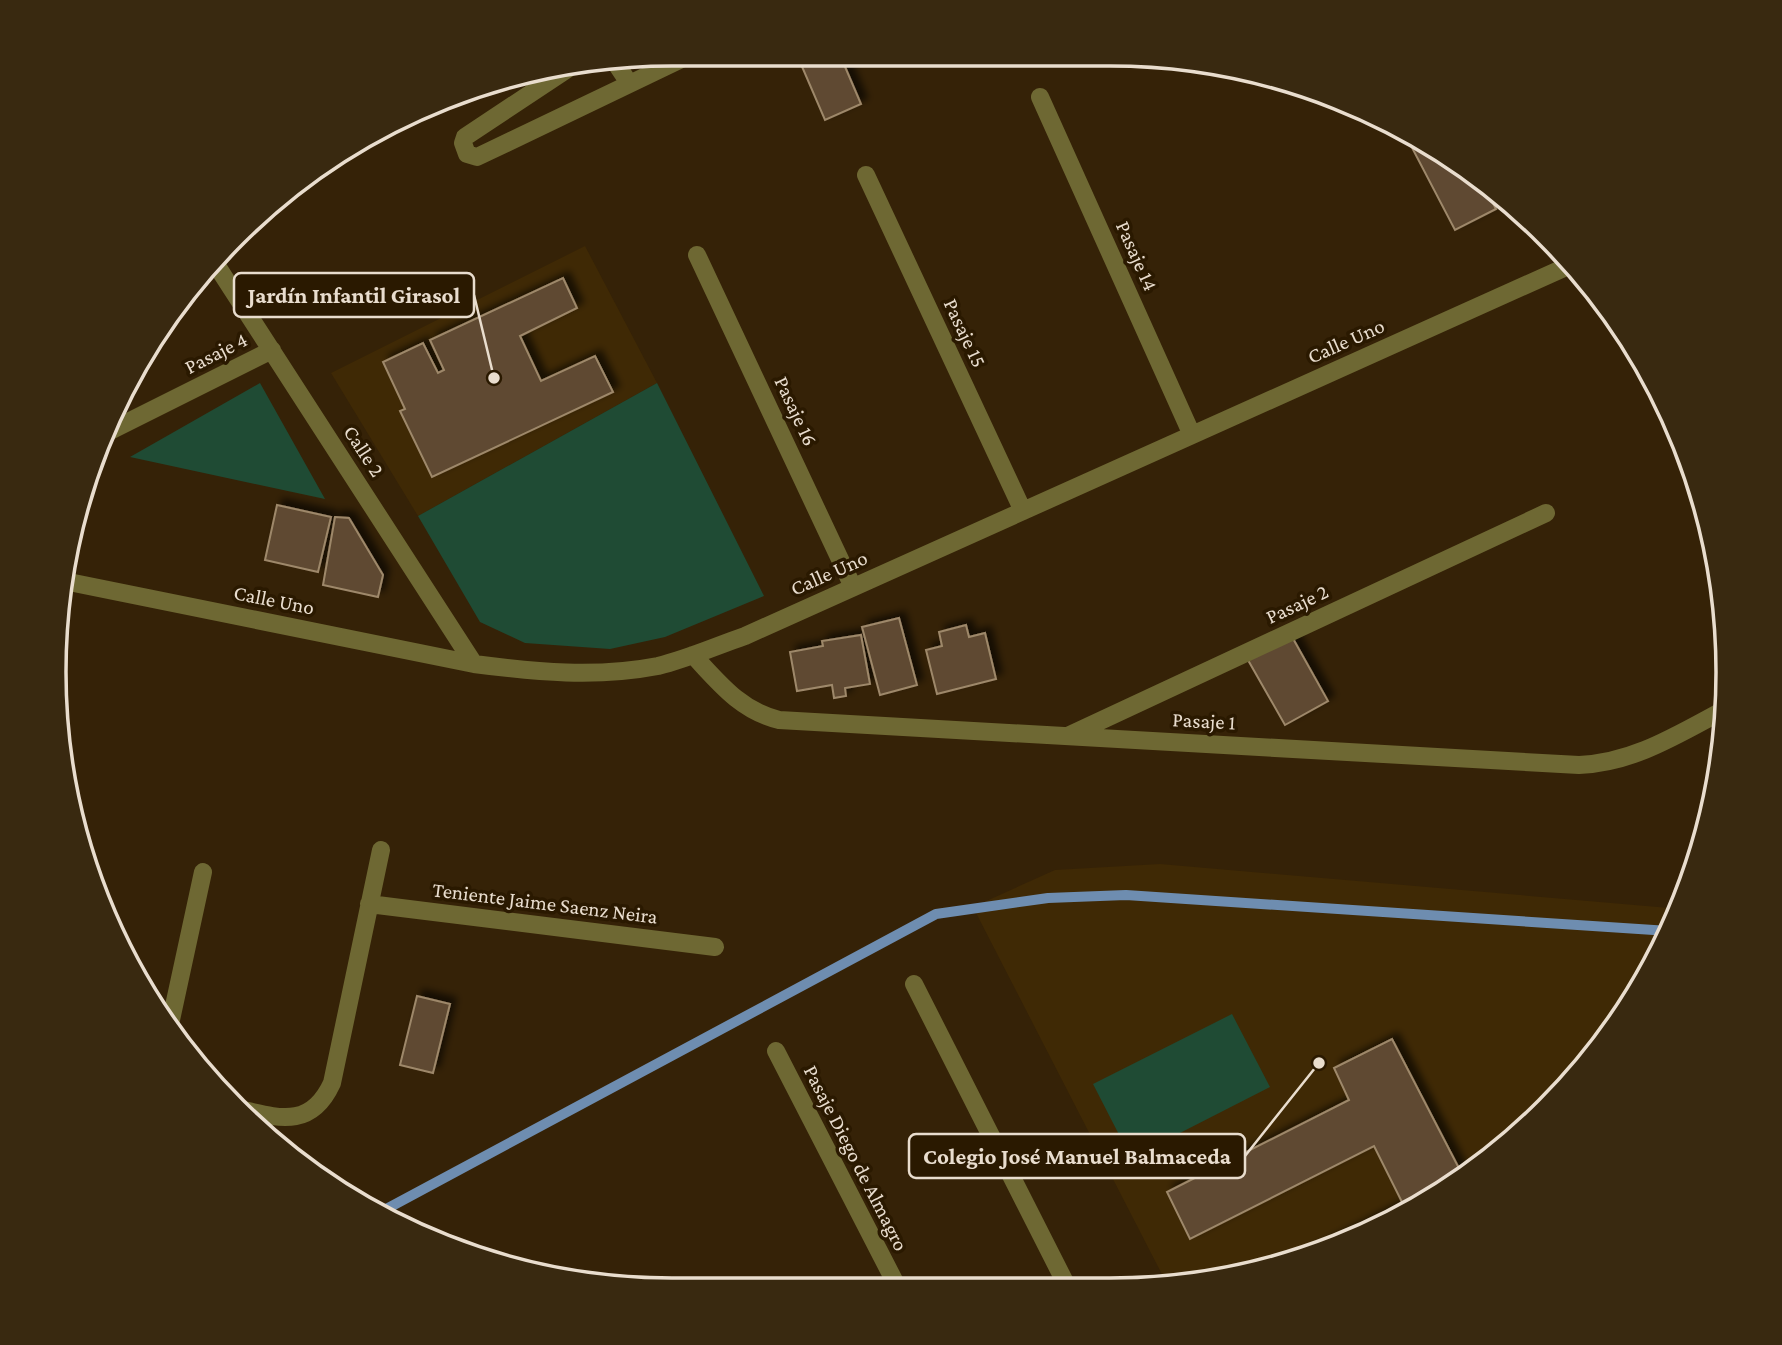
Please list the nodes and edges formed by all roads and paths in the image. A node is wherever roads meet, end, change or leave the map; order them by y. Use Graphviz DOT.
graph roads {
  1 [pos="665,66"];
  2 [pos="620,69"];
  3 [pos="554,78"];
  4 [pos="629,83"];
  5 [pos="1040,97"];
  6 [pos="866,175"];
  7 [pos="697,254"];
  8 [pos="1561,269"];
  9 [pos="220,270"];
  10 [pos="272,350"];
  11 [pos="119,426"];
  12 [pos="1192,435"];
  13 [pos="1023,511"];
  14 [pos="1546,513"];
  15 [pos="74,583"];
  16 [pos="853,587"];
  17 [pos="693,655"];
  18 [pos="474,664"];
  19 [pos="1714,715"];
  20 [pos="1068,736"];
  21 [pos="381,850"];
  22 [pos="203,872"];
  23 [pos="369,904"];
  24 [pos="715,947"];
  25 [pos="914,984"];
  26 [pos="172,1014"];
  27 [pos="775,1051"];
  28 [pos="257,1113"];
  29 [pos="893,1278"];
  30 [pos="1063,1278"];
  1 -- 4 [label="street"];
  2 -- 4 [label="street"];
  3 -- 4 [label="street"];
  5 -- 12 [label="street, Pasaje 14"];
  6 -- 13 [label="street, Pasaje 15"];
  7 -- 16 [label="street, Pasaje 16"];
  8 -- 12 [label="street, Calle Uno"];
  9 -- 10 [label="street, Calle 2"];
  10 -- 11 [label="street, Pasaje 4"];
  10 -- 18 [label="street, Calle 2"];
  12 -- 13 [label="street, Calle Uno"];
  13 -- 16 [label="street, Calle Uno"];
  14 -- 20 [label="street, Pasaje 2"];
  15 -- 18 [label="street, Calle Uno"];
  16 -- 17 [label="street, Calle Uno"];
  17 -- 18 [label="street, Calle Uno"];
  17 -- 20 [label="street, Pasaje 1"];
  19 -- 20 [label="street, Pasaje 1"];
  21 -- 23 [label="street"];
  22 -- 26 [label="street"];
  23 -- 24 [label="street, Teniente Jaime Saenz Neira"];
  23 -- 28 [label="street"];
  25 -- 30 [label="street"];
  27 -- 29 [label="street, Pasaje Diego de Almagro"];
}
